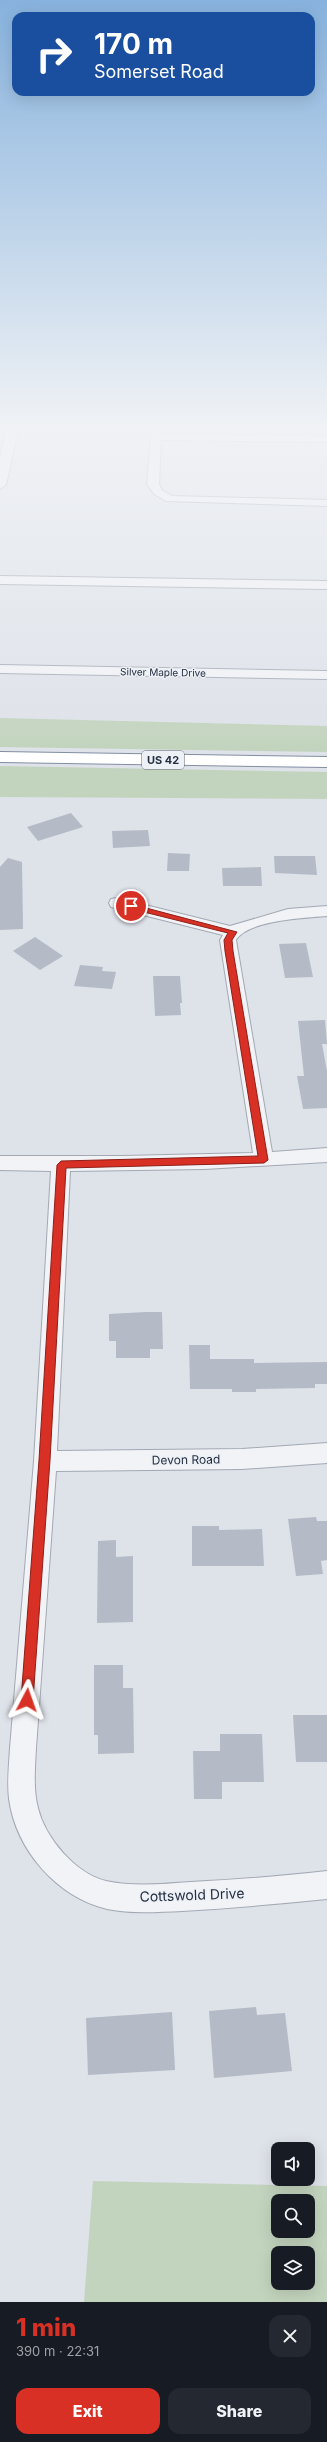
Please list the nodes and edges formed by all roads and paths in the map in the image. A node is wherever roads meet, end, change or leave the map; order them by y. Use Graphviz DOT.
graph roads {
  1 [pos="0,580"];
  2 [pos="327,585"];
  3 [pos="0,669"];
  4 [pos="327,675"];
  5 [pos="0,757"];
  6 [pos="327,762"];
  7 [pos="116,903"];
  8 [pos="327,911"];
  9 [pos="233,932"];
  10 [pos="327,1155"];
  11 [pos="264,1160"];
  12 [pos="0,1164"];
  13 [pos="61,1165"];
  14 [pos="327,1453"];
  15 [pos="45,1460"];
  16 [pos="327,1885"];
  1 -- 2 [label="street"];
  3 -- 4 [label="street, Silver Maple Drive"];
  5 -- 6 [label="highway, US 42"];
  7 -- 9 [label="street"];
  8 -- 9 [label="street"];
  9 -- 11 [label="street"];
  10 -- 11 [label="street"];
  11 -- 13 [label="street"];
  12 -- 13 [label="street"];
  13 -- 15 [label="street, Cottswold Drive"];
  14 -- 15 [label="street, Devon Road"];
  15 -- 16 [label="street, Cottswold Drive"];
}
